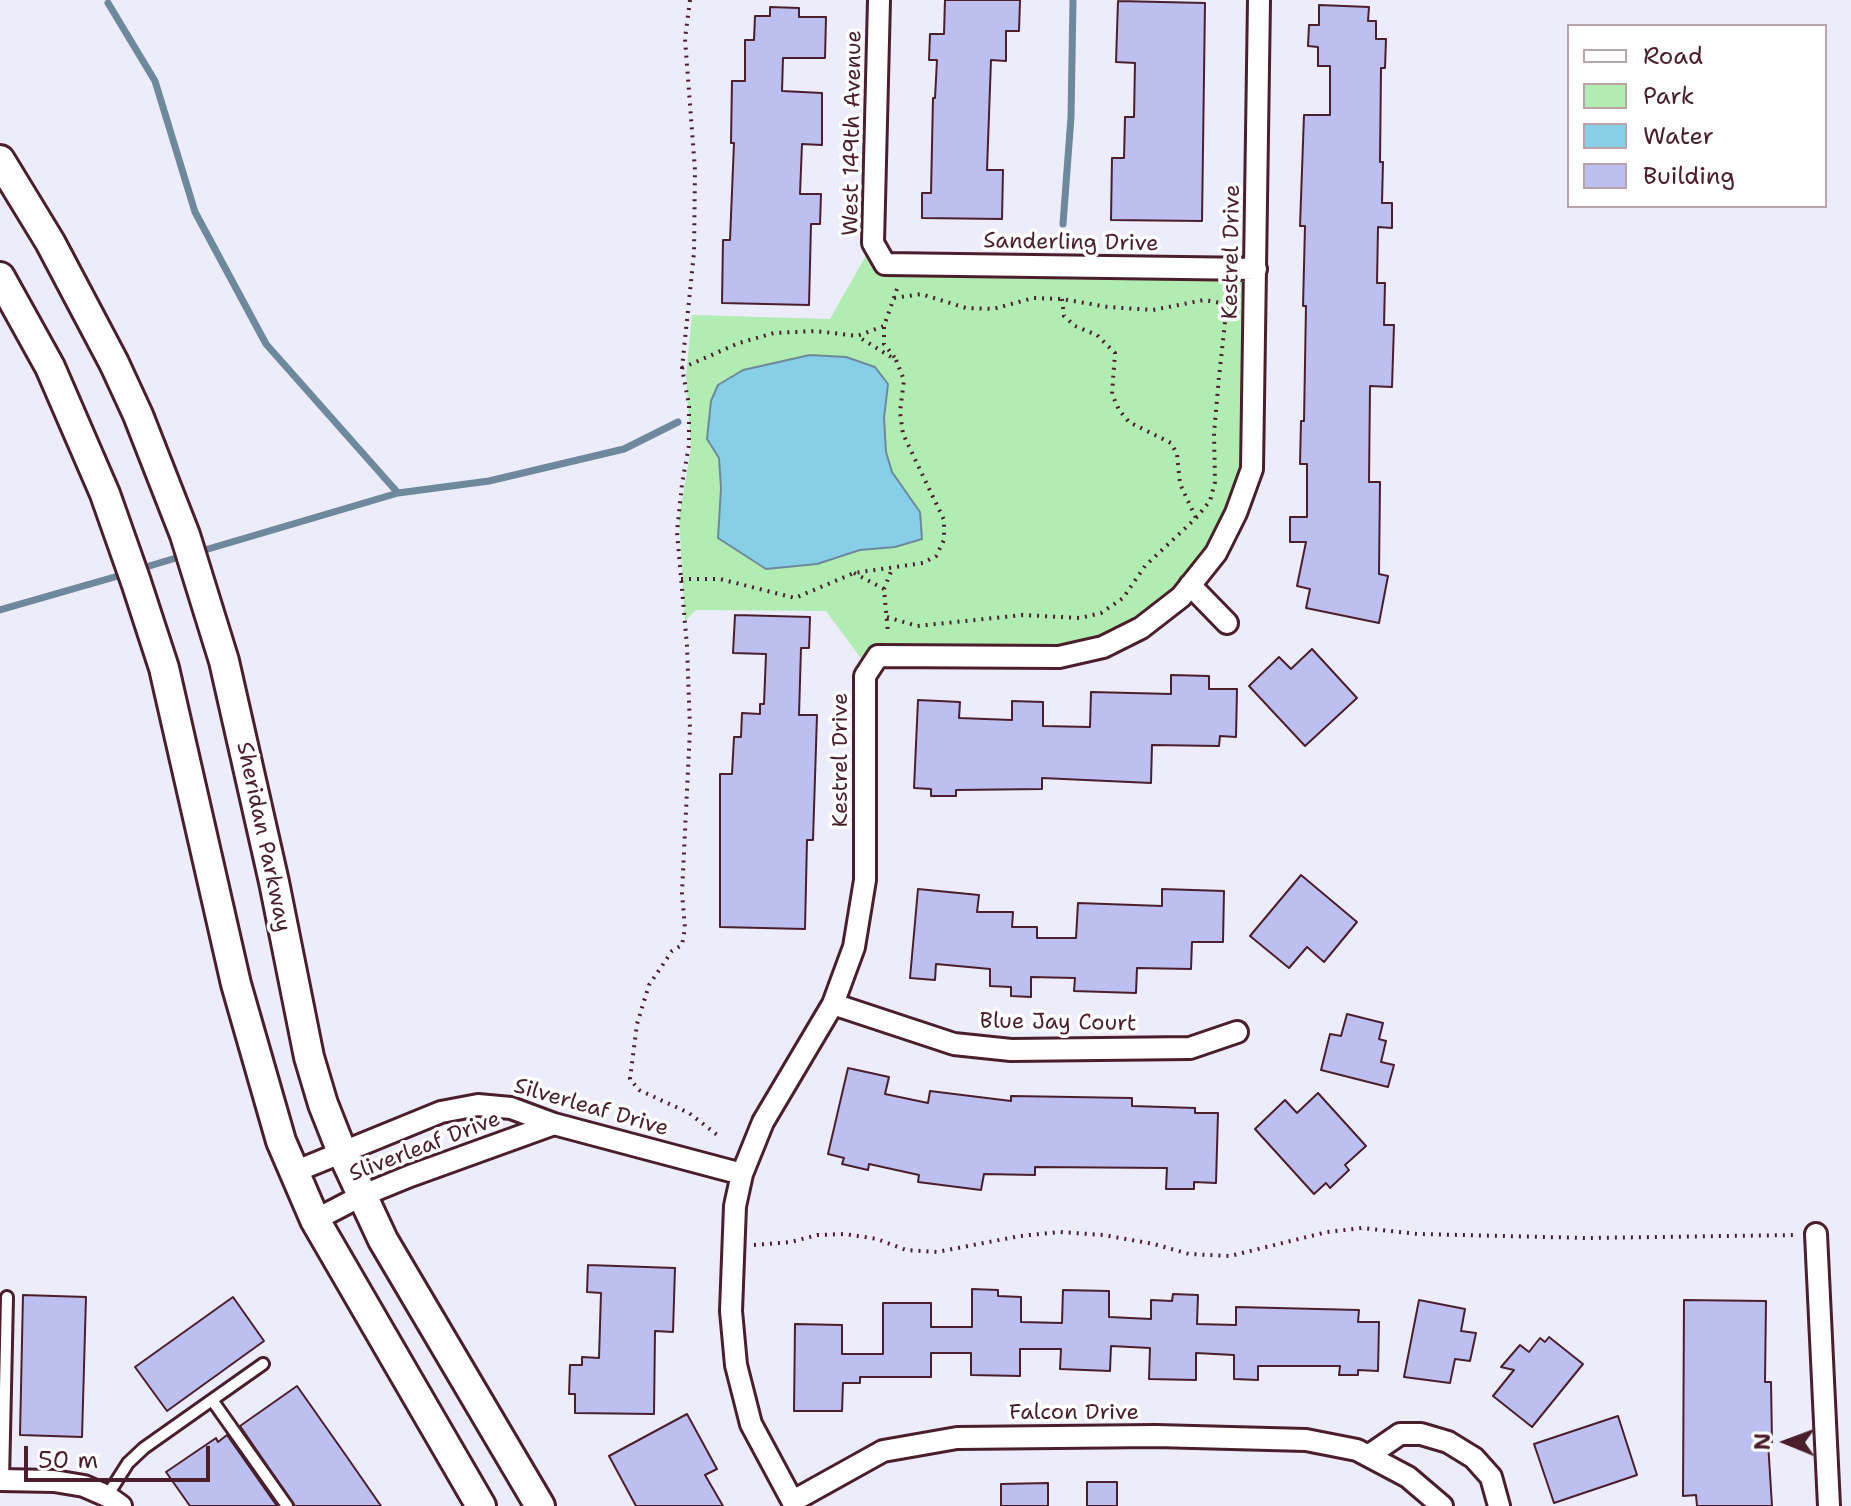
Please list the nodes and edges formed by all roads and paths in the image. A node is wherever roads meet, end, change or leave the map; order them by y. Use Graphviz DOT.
graph roads {
  1 [pos="690,0"];
  2 [pos="879,0"];
  3 [pos="1259,0"];
  4 [pos="0,160"];
  5 [pos="895,264"];
  6 [pos="1256,269"];
  7 [pos="0,277"];
  8 [pos="894,298"];
  9 [pos="1062,299"];
  10 [pos="1227,304"];
  11 [pos="884,326"];
  12 [pos="857,336"];
  13 [pos="896,360"];
  14 [pos="682,368"];
  15 [pos="1196,518"];
  16 [pos="893,568"];
  17 [pos="854,573"];
  18 [pos="681,579"];
  19 [pos="1190,585"];
  20 [pos="884,589"];
  21 [pos="887,617"];
  22 [pos="1227,623"];
  23 [pos="890,656"];
  24 [pos="833,1004"];
  25 [pos="1237,1032"];
  26 [pos="554,1124"];
  27 [pos="720,1137"];
  28 [pos="342,1152"];
  29 [pos="294,1172"];
  30 [pos="742,1174"];
  31 [pos="361,1196"];
  32 [pos="315,1220"];
  33 [pos="1816,1234"];
  34 [pos="748,1245"];
  35 [pos="7,1297"];
  36 [pos="263,1364"];
  37 [pos="212,1400"];
  38 [pos="1368,1456"];
  39 [pos="2,1480"];
  40 [pos="114,1501"];
  41 [pos="794,1503"];
  42 [pos="287,1506"];
  43 [pos="481,1506"];
  44 [pos="540,1506"];
  45 [pos="1442,1506"];
  46 [pos="1499,1506"];
  47 [pos="1829,1506"];
  1 -- 14 [label="path"];
  2 -- 5 [label="street, West 149th Avenue"];
  3 -- 6 [label="street, Kestrel Drive"];
  4 -- 28 [label="main road, Sheridan Parkway"];
  5 -- 6 [label="street, Sanderling Drive"];
  5 -- 8 [label="path"];
  6 -- 10 [label="path"];
  6 -- 19 [label="street, Kestrel Drive"];
  7 -- 29 [label="main road"];
  8 -- 9 [label="path"];
  8 -- 11 [label="path"];
  9 -- 10 [label="path"];
  9 -- 15 [label="path"];
  10 -- 15 [label="path"];
  11 -- 12 [label="path"];
  11 -- 13 [label="path"];
  12 -- 13 [label="path"];
  12 -- 14 [label="path"];
  13 -- 16 [label="path"];
  14 -- 18 [label="path"];
  15 -- 21 [label="path"];
  16 -- 17 [label="path"];
  16 -- 20 [label="path"];
  17 -- 18 [label="path"];
  17 -- 20 [label="path"];
  18 -- 27 [label="path"];
  19 -- 22 [label="street"];
  19 -- 23 [label="street, Kestrel Drive"];
  20 -- 21 [label="path"];
  21 -- 23 [label="path"];
  23 -- 24 [label="street, Kestrel Drive"];
  24 -- 25 [label="street, Blue Jay Court"];
  24 -- 30 [label="street, Kestrel Drive"];
  26 -- 28 [label="street, Silverleaf Drive"];
  26 -- 30 [label="street, Silverleaf Drive"];
  26 -- 31 [label="street, Sliverleaf Drive"];
  28 -- 29 [label="street, Silverleaf Drive"];
  28 -- 31 [label="main road, Sheridan Parkway"];
  29 -- 32 [label="main road"];
  30 -- 41 [label="street, Kestrel Drive"];
  31 -- 32 [label="street, Sliverleaf Drive"];
  31 -- 44 [label="main road, Sheridan Parkway"];
  32 -- 43 [label="main road"];
  33 -- 34 [label="path"];
  33 -- 47 [label="street"];
  35 -- 39 [label="lane"];
  36 -- 37 [label="lane"];
  37 -- 40 [label="lane"];
  37 -- 42 [label="lane"];
  38 -- 41 [label="street, Falcon Drive"];
  38 -- 45 [label="street, Falcon Drive"];
  38 -- 46 [label="street"];
  39 -- 40 [label="street"];
}
